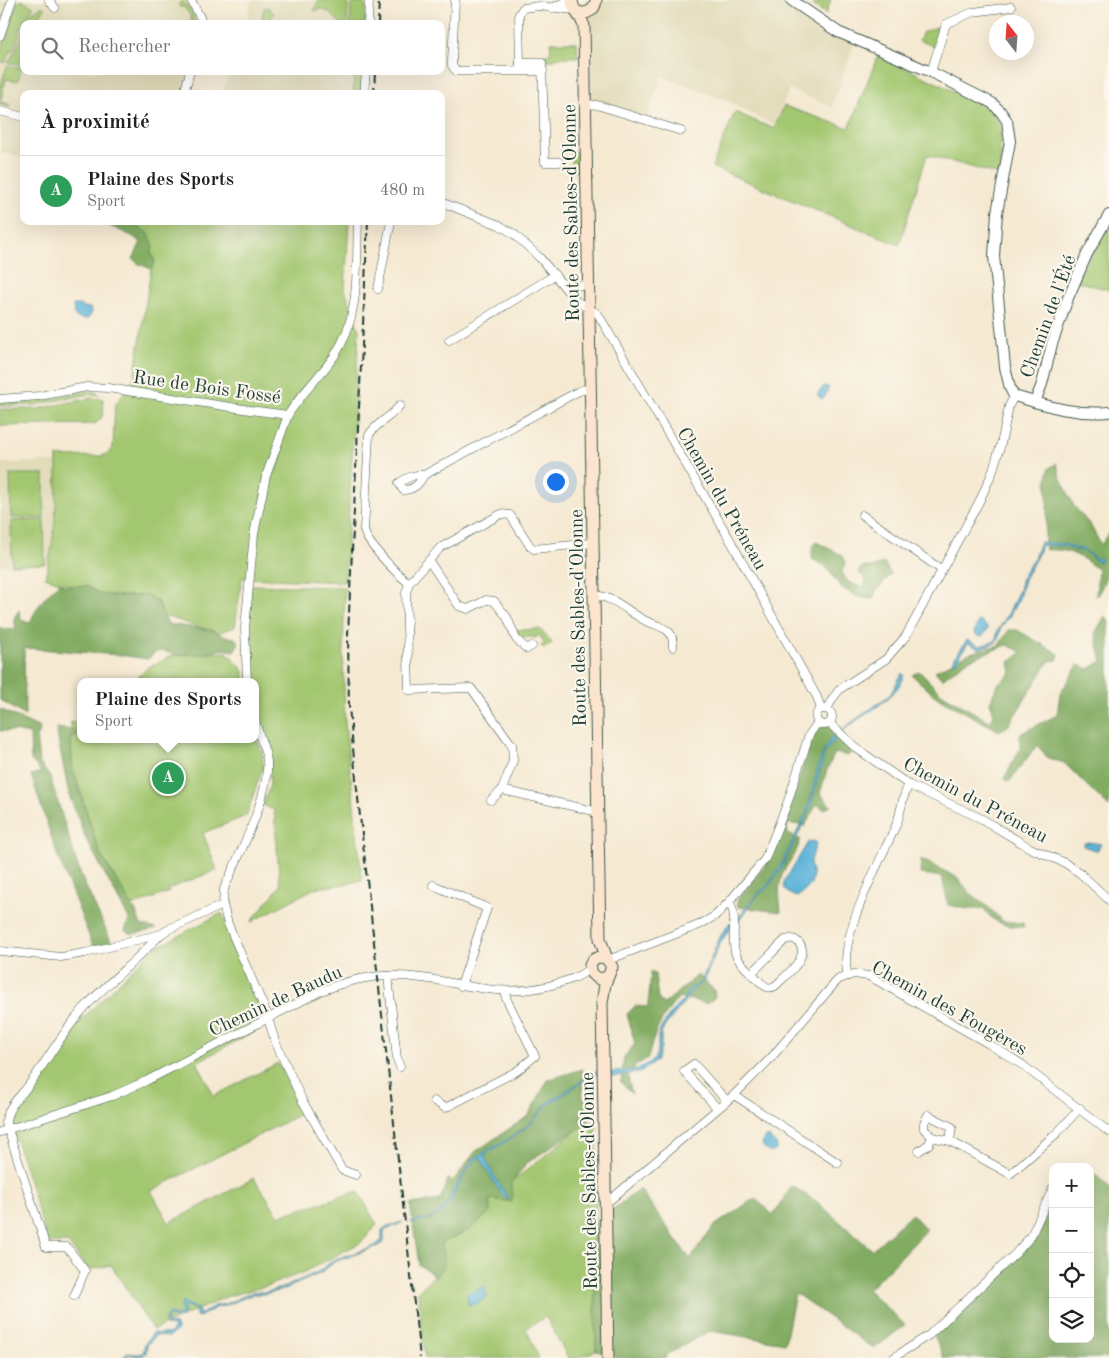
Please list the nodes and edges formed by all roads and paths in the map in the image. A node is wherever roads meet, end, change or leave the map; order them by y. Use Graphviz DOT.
graph roads {
  1 [pos="14,0"];
  2 [pos="49,0"];
  3 [pos="191,0"];
  4 [pos="369,0"];
  5 [pos="455,0"];
  6 [pos="792,0"];
  7 [pos="594,5"];
  8 [pos="573,6"];
  9 [pos="1010,7"];
  10 [pos="55,8"];
  11 [pos="552,8"];
  12 [pos="201,20"];
  13 [pos="368,20"];
  14 [pos="584,26"];
  15 [pos="0,36"];
  16 [pos="520,67"];
  17 [pos="931,72"];
  18 [pos="189,75"];
  19 [pos="366,75"];
  20 [pos="185,90"];
  21 [pos="364,90"];
  22 [pos="586,104"];
  23 [pos="0,111"];
  24 [pos="20,116"];
  25 [pos="681,131"];
  26 [pos="559,162"];
  27 [pos="445,204"];
  28 [pos="1109,215"];
  29 [pos="358,225"];
  30 [pos="391,225"];
  31 [pos="555,275"];
  32 [pos="562,284"];
  33 [pos="588,285"];
  34 [pos="378,289"];
  35 [pos="589,308"];
  36 [pos="449,340"];
  37 [pos="591,388"];
  38 [pos="1014,396"];
  39 [pos="0,399"];
  40 [pos="1035,402"];
  41 [pos="400,405"];
  42 [pos="1109,412"];
  43 [pos="288,415"];
  44 [pos="424,475"];
  45 [pos="862,515"];
  46 [pos="594,543"];
  47 [pos="429,561"];
  48 [pos="942,570"];
  49 [pos="409,583"];
  50 [pos="594,595"];
  51 [pos="532,646"];
  52 [pos="673,648"];
  53 [pos="247,678"];
  54 [pos="824,709"];
  55 [pos="818,722"];
  56 [pos="829,723"];
  57 [pos="259,733"];
  58 [pos="909,785"];
  59 [pos="502,790"];
  60 [pos="491,800"];
  61 [pos="598,812"];
  62 [pos="433,885"];
  63 [pos="1109,900"];
  64 [pos="729,902"];
  65 [pos="223,906"];
  66 [pos="162,934"];
  67 [pos="0,951"];
  68 [pos="601,968"];
  69 [pos="752,973"];
  70 [pos="388,976"];
  71 [pos="848,976"];
  72 [pos="461,986"];
  73 [pos="506,991"];
  74 [pos="268,1018"];
  75 [pos="400,1067"];
  76 [pos="734,1095"];
  77 [pos="726,1100"];
  78 [pos="434,1101"];
  79 [pos="717,1108"];
  80 [pos="1080,1108"];
  81 [pos="8,1129"];
  82 [pos="0,1132"];
  83 [pos="1109,1132"];
  84 [pos="932,1137"];
  85 [pos="950,1141"];
  86 [pos="919,1151"];
  87 [pos="838,1164"];
  88 [pos="356,1175"];
  89 [pos="1049,1197"];
  90 [pos="606,1201"];
  91 [pos="74,1296"];
  92 [pos="608,1358"];
  93 [pos="893,1358"];
  1 -- 15 [label="street"];
  2 -- 10 [label="street"];
  3 -- 12 [label="street"];
  4 -- 13 [label="street"];
  5 -- 16 [label="street"];
  6 -- 17 [label="street"];
  7 -- 8 [label="main road"];
  7 -- 14 [label="main road, Route des Sables-d'Olonne"];
  8 -- 11 [label="street"];
  8 -- 11 [label="street"];
  8 -- 14 [label="main road, Route des Sables-d'Olonne"];
  9 -- 17 [label="street"];
  11 -- 16 [label="street"];
  14 -- 22 [label="main road, Route des Sables-d'Olonne"];
  16 -- 26 [label="street"];
  17 -- 38 [label="street"];
  18 -- 20 [label="street"];
  19 -- 21 [label="street"];
  22 -- 25 [label="street"];
  22 -- 33 [label="main road, Route des Sables-d'Olonne"];
  23 -- 24 [label="street"];
  27 -- 31 [label="street, Chemin du Préneau"];
  28 -- 40 [label="street, Chemin de l'Été"];
  29 -- 43 [label="street, Rue de Bois Fossé"];
  30 -- 34 [label="street"];
  31 -- 32 [label="street, Chemin du Préneau"];
  31 -- 36 [label="street"];
  32 -- 33 [label="street"];
  32 -- 35 [label="street, Chemin du Préneau"];
  33 -- 35 [label="main road, Route des Sables-d'Olonne"];
  35 -- 37 [label="main road, Route des Sables-d'Olonne"];
  35 -- 54 [label="street, Chemin du Préneau"];
  37 -- 44 [label="street"];
  37 -- 46 [label="main road, Route des Sables-d'Olonne"];
  38 -- 40 [label="street"];
  38 -- 48 [label="street"];
  39 -- 43 [label="street, Rue de Bois Fossé"];
  40 -- 42 [label="street"];
  41 -- 49 [label="street"];
  43 -- 53 [label="street"];
  45 -- 48 [label="street"];
  46 -- 47 [label="street"];
  46 -- 50 [label="main road, Route des Sables-d'Olonne"];
  47 -- 49 [label="street"];
  47 -- 51 [label="street"];
  48 -- 54 [label="street"];
  49 -- 59 [label="street"];
  50 -- 52 [label="street"];
  50 -- 61 [label="main road, Route des Sables-d'Olonne"];
  54 -- 55 [label="street"];
  54 -- 56 [label="street"];
  55 -- 56 [label="street"];
  55 -- 64 [label="street"];
  56 -- 58 [label="street, Chemin du Préneau"];
  57 -- 65 [label="street"];
  58 -- 63 [label="street, Chemin du Préneau"];
  58 -- 71 [label="street"];
  59 -- 60 [label="street"];
  59 -- 61 [label="street"];
  61 -- 68 [label="main road, Route des Sables-d'Olonne"];
  62 -- 72 [label="street"];
  64 -- 68 [label="street, Chemin de Baudu"];
  64 -- 69 [label="street"];
  65 -- 66 [label="street"];
  65 -- 74 [label="street"];
  66 -- 67 [label="street"];
  66 -- 81 [label="street"];
  68 -- 73 [label="street, Chemin de Baudu"];
  68 -- 90 [label="main road, Route des Sables-d'Olonne"];
  69 -- 69 [label="street"];
  70 -- 72 [label="street, Chemin de Baudu"];
  70 -- 74 [label="street, Chemin de Baudu"];
  70 -- 75 [label="street"];
  71 -- 76 [label="street, Chemin des Fougères"];
  71 -- 80 [label="street, Chemin des Fougères"];
  72 -- 73 [label="street, Chemin de Baudu"];
  73 -- 78 [label="street"];
  74 -- 81 [label="street, Chemin de Baudu"];
  74 -- 88 [label="street"];
  76 -- 77 [label="street, Chemin des Fougères"];
  76 -- 87 [label="street"];
  77 -- 79 [label="street, Chemin des Fougères"];
  77 -- 79 [label="street"];
  79 -- 90 [label="street, Chemin des Fougères"];
  80 -- 83 [label="street, Chemin des Fougères"];
  80 -- 85 [label="street"];
  81 -- 82 [label="street, Chemin de Baudu"];
  81 -- 91 [label="street"];
  84 -- 85 [label="street"];
  84 -- 85 [label="street"];
  84 -- 86 [label="street"];
  89 -- 93 [label="street"];
  90 -- 92 [label="main road, Route des Sables-d'Olonne"];
}
